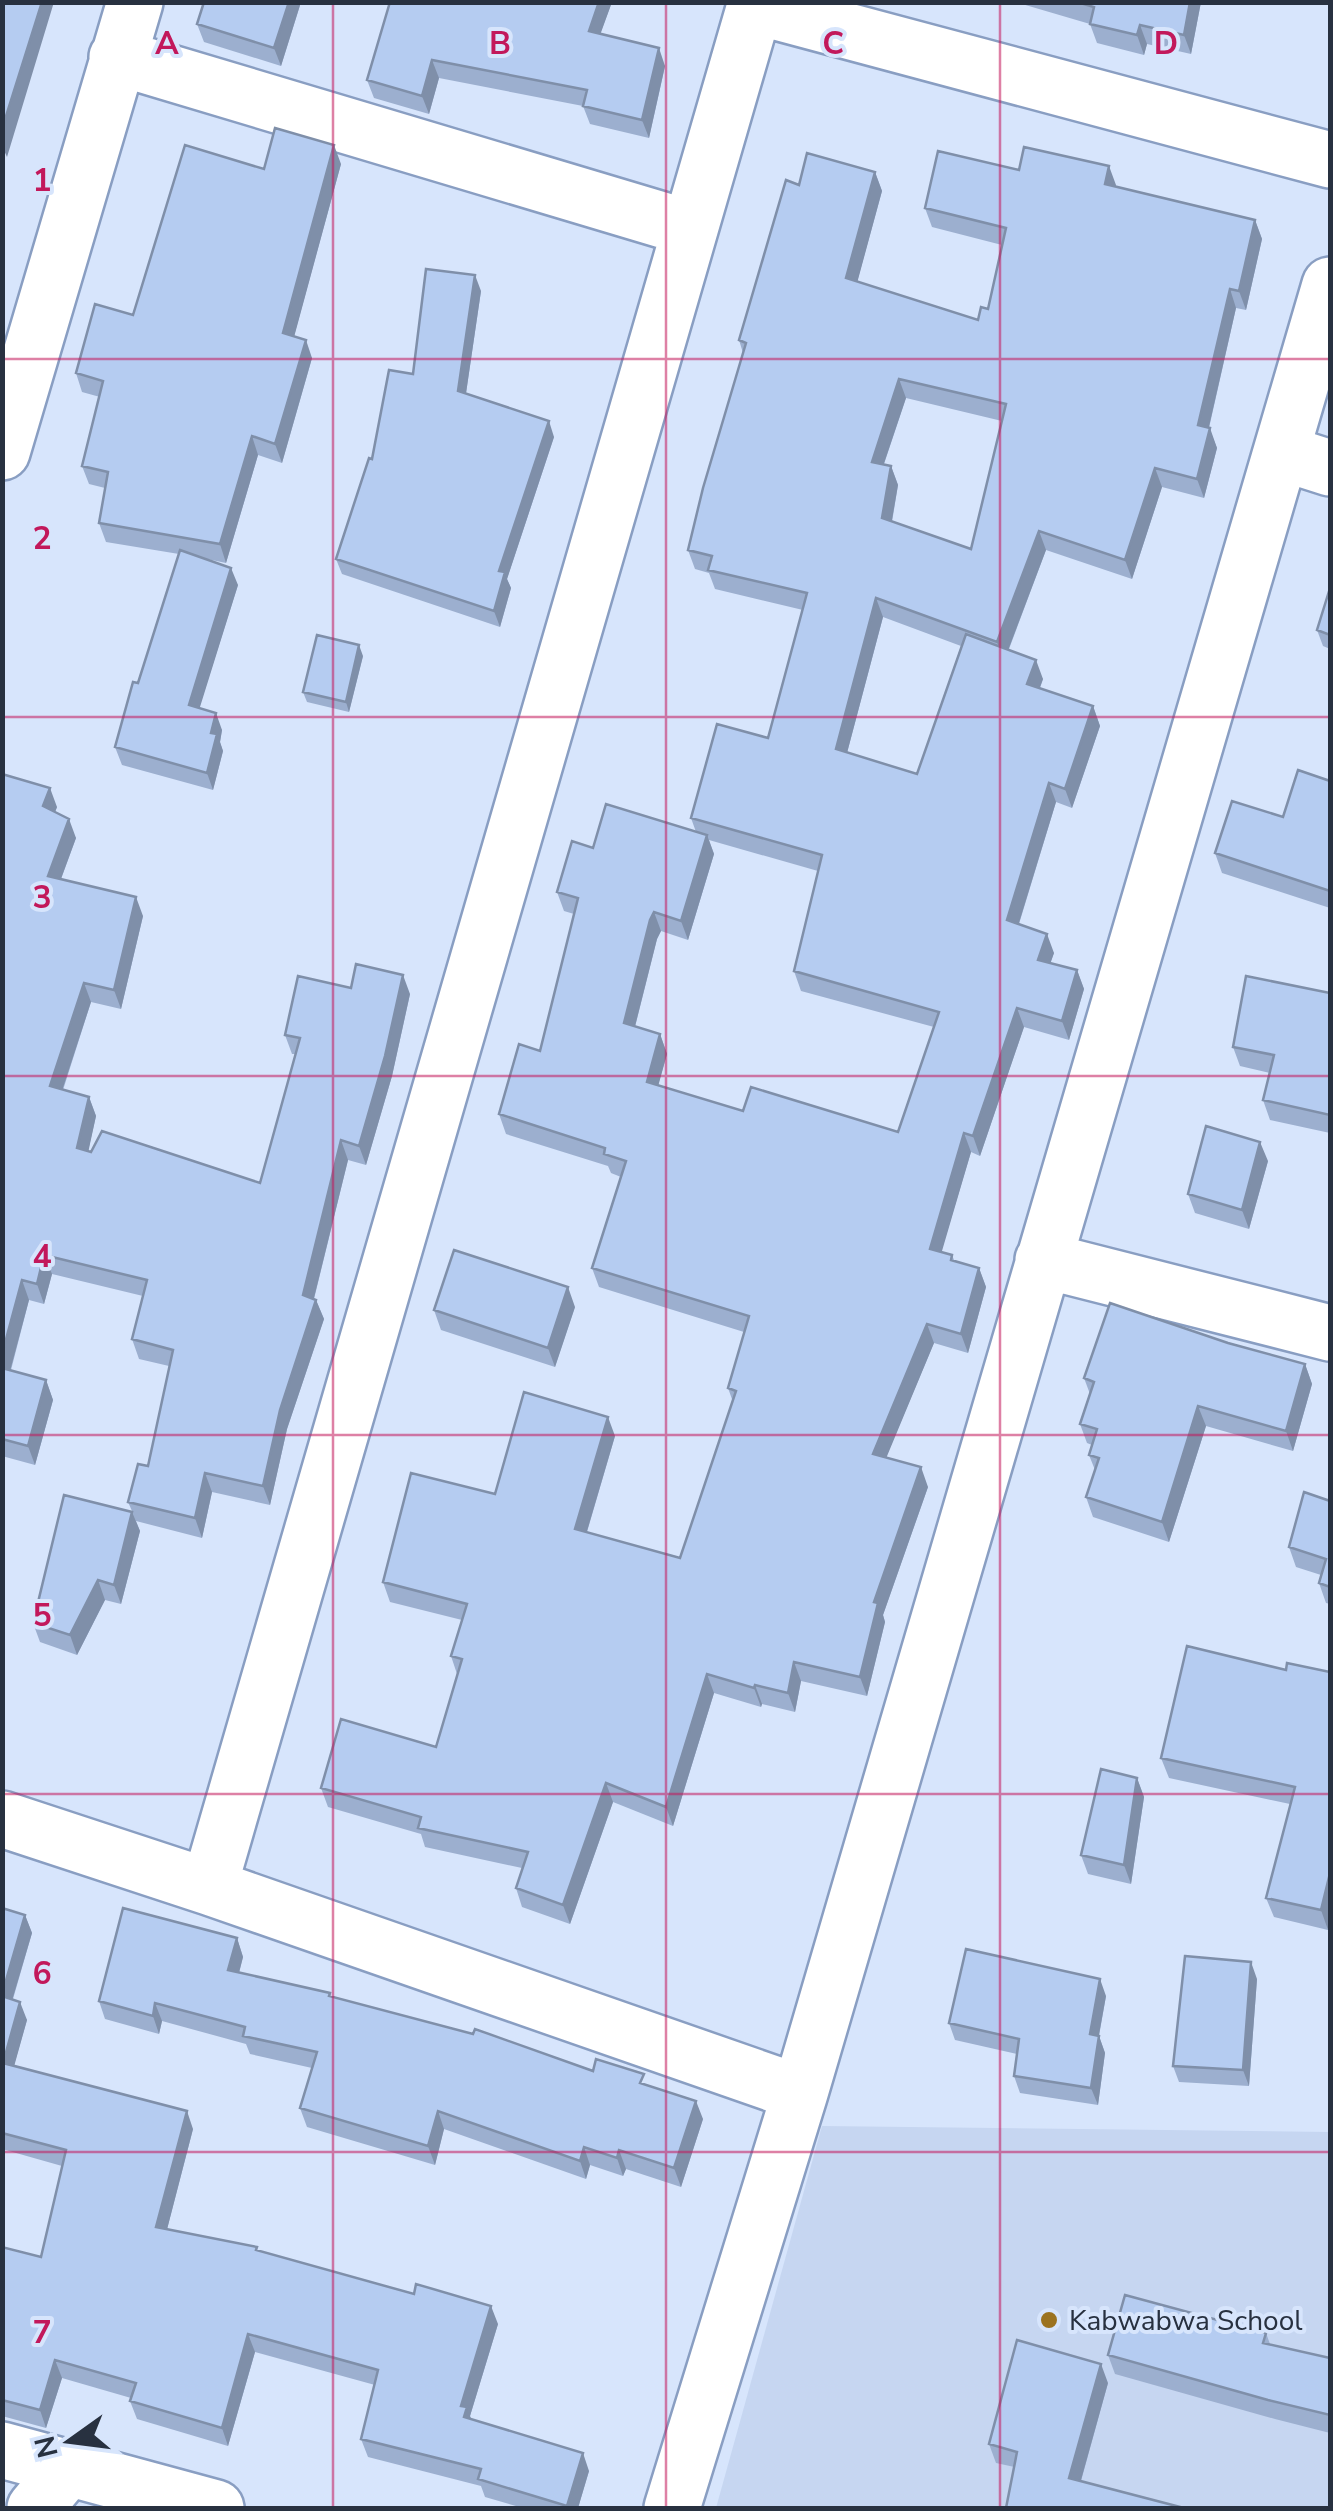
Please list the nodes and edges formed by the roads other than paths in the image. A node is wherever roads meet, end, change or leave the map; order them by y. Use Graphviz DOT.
graph roads {
  1 [pos="134,2"];
  2 [pos="755,4"];
  3 [pos="118,57"];
  4 [pos="1330,160"];
  5 [pos="690,228"];
  6 [pos="1330,284"];
  7 [pos="2,452"];
  8 [pos="1306,461"];
  9 [pos="1043,1260"];
  10 [pos="1330,1333"];
  11 [pos="2,1819"];
  12 [pos="209,1887"];
  13 [pos="800,2093"];
  14 [pos="2,2450"];
  15 [pos="70,2466"];
  16 [pos="36,2508"];
  17 [pos="216,2508"];
  18 [pos="672,2508"];
  1 -- 3 [label="street"];
  2 -- 4 [label="street"];
  2 -- 5 [label="street"];
  3 -- 5 [label="street"];
  3 -- 7 [label="street"];
  5 -- 12 [label="street"];
  6 -- 8 [label="street"];
  8 -- 9 [label="street"];
  9 -- 10 [label="street"];
  9 -- 13 [label="street"];
  11 -- 12 [label="street"];
  12 -- 13 [label="street"];
  13 -- 18 [label="street"];
  14 -- 15 [label="street"];
  15 -- 16 [label="street"];
  15 -- 17 [label="street"];
}
